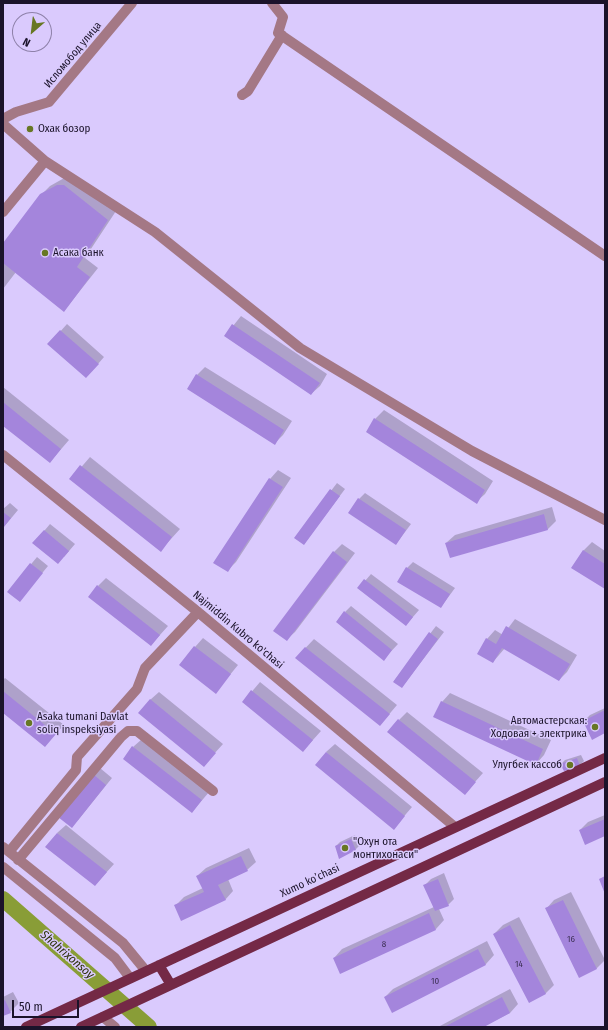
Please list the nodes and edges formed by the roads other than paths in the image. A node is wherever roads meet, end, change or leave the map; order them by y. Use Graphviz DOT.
graph roads {
  1 [pos="132,3"];
  2 [pos="272,3"];
  3 [pos="282,35"];
  4 [pos="242,95"];
  5 [pos="3,119"];
  6 [pos="3,124"];
  7 [pos="45,161"];
  8 [pos="3,212"];
  9 [pos="605,256"];
  10 [pos="3,455"];
  11 [pos="605,520"];
  12 [pos="198,612"];
  13 [pos="605,758"];
  14 [pos="605,782"];
  15 [pos="213,791"];
  16 [pos="455,827"];
  17 [pos="6,850"];
  18 [pos="18,860"];
  19 [pos="3,867"];
  20 [pos="159,965"];
  21 [pos="146,971"];
  22 [pos="130,978"];
  23 [pos="171,985"];
  24 [pos="103,1017"];
  25 [pos="26,1027"];
  26 [pos="81,1027"];
  27 [pos="115,1027"];
  1 -- 5 [label="street, Исломобод улица"];
  2 -- 3 [label="street"];
  3 -- 4 [label="street"];
  3 -- 9 [label="street"];
  6 -- 7 [label="street"];
  7 -- 8 [label="street"];
  7 -- 11 [label="street"];
  10 -- 12 [label="street, Najmiddin Kubro ko'chasi"];
  12 -- 16 [label="street, Najmiddin Kubro ko'chasi"];
  12 -- 17 [label="street"];
  13 -- 16 [label="main road, Xumo ko’chasi"];
  14 -- 23 [label="main road"];
  15 -- 18 [label="street"];
  16 -- 20 [label="main road, Xumo ko’chasi"];
  17 -- 18 [label="street"];
  18 -- 21 [label="street"];
  19 -- 22 [label="street"];
  20 -- 21 [label="main road, Xumo ko’chasi"];
  20 -- 23 [label="main road"];
  21 -- 22 [label="main road, Xumo ko’chasi"];
  22 -- 25 [label="main road, Xumo ko’chasi"];
  23 -- 24 [label="main road"];
  24 -- 26 [label="main road"];
  24 -- 27 [label="street"];
}
